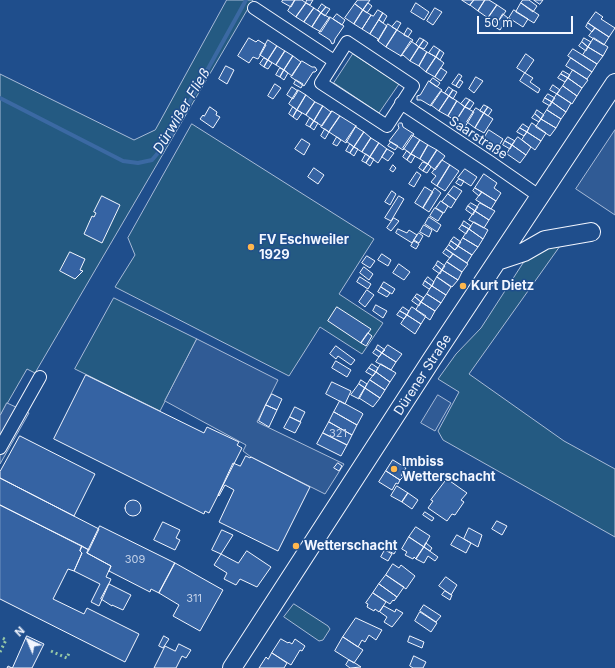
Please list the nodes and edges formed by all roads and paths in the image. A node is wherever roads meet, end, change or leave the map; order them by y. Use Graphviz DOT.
graph roads {
  1 [pos="254,8"];
  2 [pos="334,61"];
  3 [pos="615,83"];
  4 [pos="401,103"];
  5 [pos="539,196"];
  6 [pos="591,232"];
  7 [pos="497,261"];
  8 [pos="40,377"];
  9 [pos="2,441"];
  10 [pos="232,668"];
  1 -- 2 [label="street"];
  2 -- 4 [label="street"];
  2 -- 4 [label="street"];
  3 -- 5 [label="main road, Dürener Straße"];
  4 -- 5 [label="street, Saarstraße"];
  5 -- 7 [label="main road, Dürener Straße"];
  6 -- 7 [label="main road"];
  7 -- 10 [label="main road, Dürener Straße"];
  8 -- 9 [label="street"];
}
